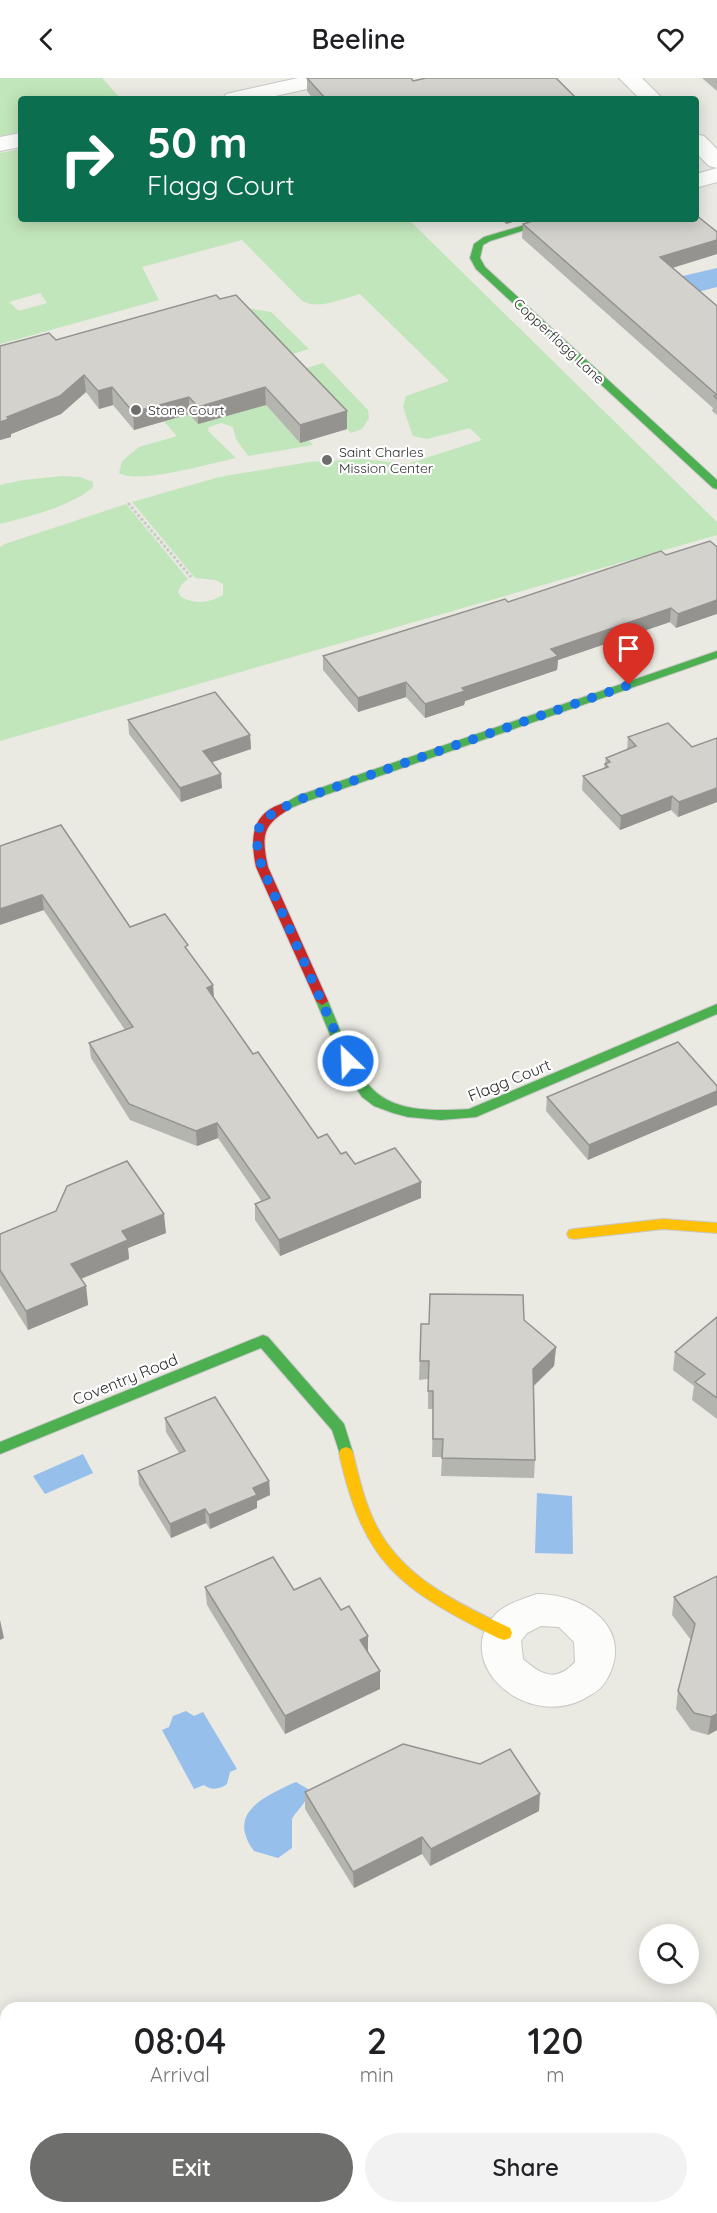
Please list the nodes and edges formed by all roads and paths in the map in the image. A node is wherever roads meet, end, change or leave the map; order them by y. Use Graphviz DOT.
graph roads {
  1 [pos="326,78"];
  2 [pos="630,78"];
  3 [pos="247,96"];
  4 [pos="649,96"];
  5 [pos="18,141"];
  6 [pos="0,144"];
  7 [pos="699,144"];
  8 [pos="717,161"];
  9 [pos="717,176"];
  10 [pos="699,180"];
  11 [pos="545,222"];
  12 [pos="717,486"];
  13 [pos="128,503"];
  14 [pos="191,578"];
  15 [pos="717,654"];
  16 [pos="717,1009"];
  17 [pos="717,1228"];
  18 [pos="574,1234"];
  19 [pos="0,1448"];
  20 [pos="504,1633"];
  1 -- 3 [label="street"];
  2 -- 4 [label="street"];
  5 -- 6 [label="street"];
  7 -- 8 [label="street"];
  9 -- 10 [label="street"];
  11 -- 12 [label="street, Copperflagg Lane"];
  13 -- 14 [label="path"];
  15 -- 16 [label="street, Flagg Court"];
  17 -- 18 [label="street"];
  19 -- 20 [label="street, Coventry Road"];
}
